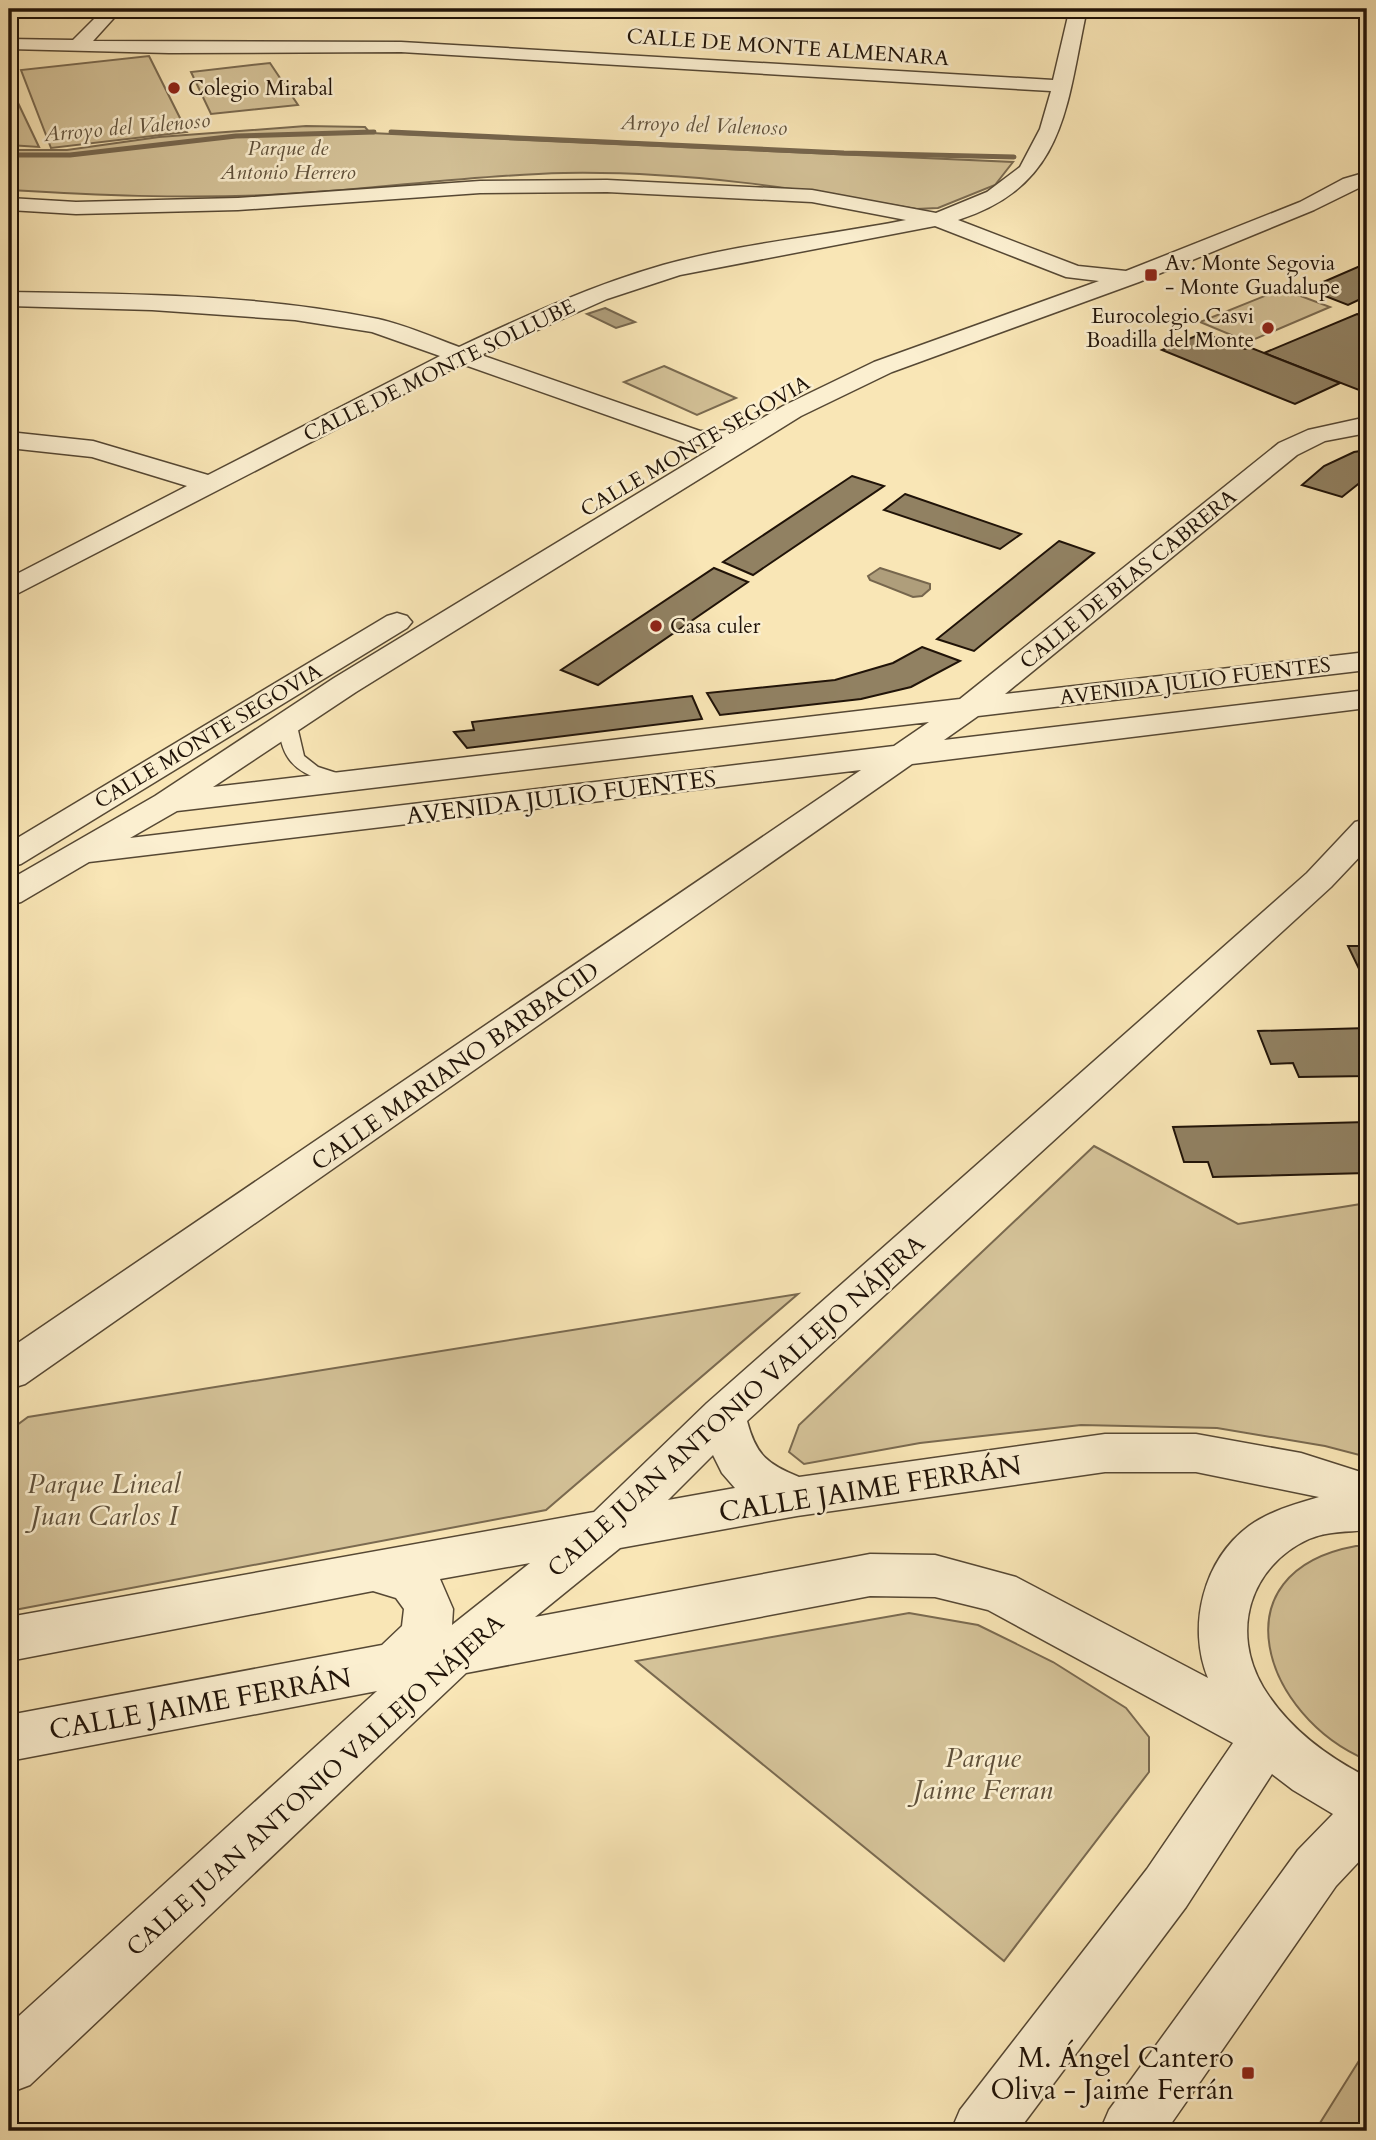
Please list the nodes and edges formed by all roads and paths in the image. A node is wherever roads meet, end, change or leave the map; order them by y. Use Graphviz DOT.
graph roads {
  1 [pos="113,9"];
  2 [pos="1038,9"];
  3 [pos="1078,10"];
  4 [pos="9,44"];
  5 [pos="77,47"];
  6 [pos="1061,86"];
  7 [pos="1357,157"];
  8 [pos="1367,178"];
  9 [pos="9,204"];
  10 [pos="938,220"];
  11 [pos="1084,279"];
  12 [pos="9,299"];
  13 [pos="461,355"];
  14 [pos="1367,425"];
  15 [pos="9,440"];
  16 [pos="702,451"];
  17 [pos="210,485"];
  18 [pos="9,589"];
  19 [pos="1367,661"];
  20 [pos="1367,699"];
  21 [pos="1023,702"];
  22 [pos="969,708"];
  23 [pos="288,726"];
  24 [pos="1044,737"];
  25 [pos="899,756"];
  26 [pos="773,771"];
  27 [pos="346,782"];
  28 [pos="167,803"];
  29 [pos="73,818"];
  30 [pos="804,826"];
  31 [pos="1367,829"];
  32 [pos="77,855"];
  33 [pos="9,857"];
  34 [pos="9,894"];
  35 [pos="9,1372"];
  36 [pos="723,1416"];
  37 [pos="1367,1493"];
  38 [pos="797,1497"];
  39 [pos="1367,1511"];
  40 [pos="605,1532"];
  41 [pos="371,1570"];
  42 [pos="9,1639"];
  43 [pos="450,1656"];
  44 [pos="392,1667"];
  45 [pos="1267,1735"];
  46 [pos="9,1738"];
  47 [pos="1367,1803"];
  48 [pos="1367,1816"];
  49 [pos="9,2064"];
  50 [pos="981,2131"];
  51 [pos="1130,2131"];
  1 -- 5 [label="street"];
  2 -- 3 [label="street"];
  3 -- 6 [label="street, CALLE DE MONTE SOLLUBE"];
  4 -- 5 [label="street, CALLE DE MONTE ALMENARA"];
  5 -- 6 [label="street, CALLE DE MONTE ALMENARA"];
  6 -- 10 [label="street, CALLE DE MONTE SOLLUBE"];
  7 -- 11 [label="street, CALLE MONTE SEGOVIA"];
  8 -- 11 [label="street, CALLE MONTE SEGOVIA"];
  9 -- 10 [label="street"];
  10 -- 11 [label="street"];
  10 -- 13 [label="street, CALLE DE MONTE SOLLUBE"];
  11 -- 16 [label="street, CALLE MONTE SEGOVIA"];
  11 -- 16 [label="street, CALLE MONTE SEGOVIA"];
  12 -- 13 [label="street"];
  13 -- 16 [label="street"];
  13 -- 17 [label="street, CALLE DE MONTE SOLLUBE"];
  14 -- 22 [label="street, CALLE DE BLAS CABRERA"];
  15 -- 17 [label="street"];
  16 -- 23 [label="street, CALLE MONTE SEGOVIA"];
  16 -- 29 [label="street, CALLE MONTE SEGOVIA"];
  17 -- 18 [label="street, CALLE DE MONTE SOLLUBE"];
  19 -- 21 [label="street, AVENIDA JULIO FUENTES"];
  20 -- 24 [label="street, AVENIDA JULIO FUENTES"];
  21 -- 22 [label="street, AVENIDA JULIO FUENTES"];
  21 -- 24 [label="street, AVENIDA JULIO FUENTES"];
  22 -- 25 [label="street, CALLE DE BLAS CABRERA"];
  22 -- 27 [label="street, AVENIDA JULIO FUENTES"];
  23 -- 27 [label="lane"];
  23 -- 28 [label="street, CALLE MONTE SEGOVIA"];
  24 -- 25 [label="street, AVENIDA JULIO FUENTES"];
  25 -- 26 [label="street, AVENIDA JULIO FUENTES"];
  25 -- 30 [label="street, CALLE MARIANO BARBACID"];
  26 -- 30 [label="street"];
  26 -- 32 [label="street, AVENIDA JULIO FUENTES"];
  27 -- 28 [label="street, AVENIDA JULIO FUENTES"];
  28 -- 29 [label="street, AVENIDA JULIO FUENTES"];
  28 -- 32 [label="street, CALLE MONTE SEGOVIA"];
  29 -- 32 [label="street"];
  29 -- 33 [label="street, CALLE MONTE SEGOVIA"];
  30 -- 35 [label="street, CALLE MARIANO BARBACID"];
  31 -- 36 [label="street, CALLE JUAN ANTONIO VALLEJO NÁJERA"];
  32 -- 34 [label="street, CALLE MONTE SEGOVIA"];
  36 -- 38 [label="street"];
  36 -- 40 [label="street, CALLE JUAN ANTONIO VALLEJO NÁJERA"];
  37 -- 38 [label="street, CALLE JAIME FERRÁN"];
  38 -- 40 [label="street, CALLE JAIME FERRÁN"];
  39 -- 45 [label="street"];
  40 -- 41 [label="street, CALLE JAIME FERRÁN"];
  40 -- 43 [label="street, CALLE JUAN ANTONIO VALLEJO NÁJERA"];
  41 -- 42 [label="street, CALLE JAIME FERRÁN"];
  41 -- 44 [label="street, CALLE JAIME FERRÁN"];
  43 -- 44 [label="street, CALLE JAIME FERRÁN"];
  43 -- 45 [label="street, CALLE JAIME FERRÁN"];
  43 -- 49 [label="street, CALLE JUAN ANTONIO VALLEJO NÁJERA"];
  44 -- 46 [label="street, CALLE JAIME FERRÁN"];
  45 -- 47 [label="street"];
  45 -- 50 [label="street"];
  48 -- 51 [label="street"];
}
